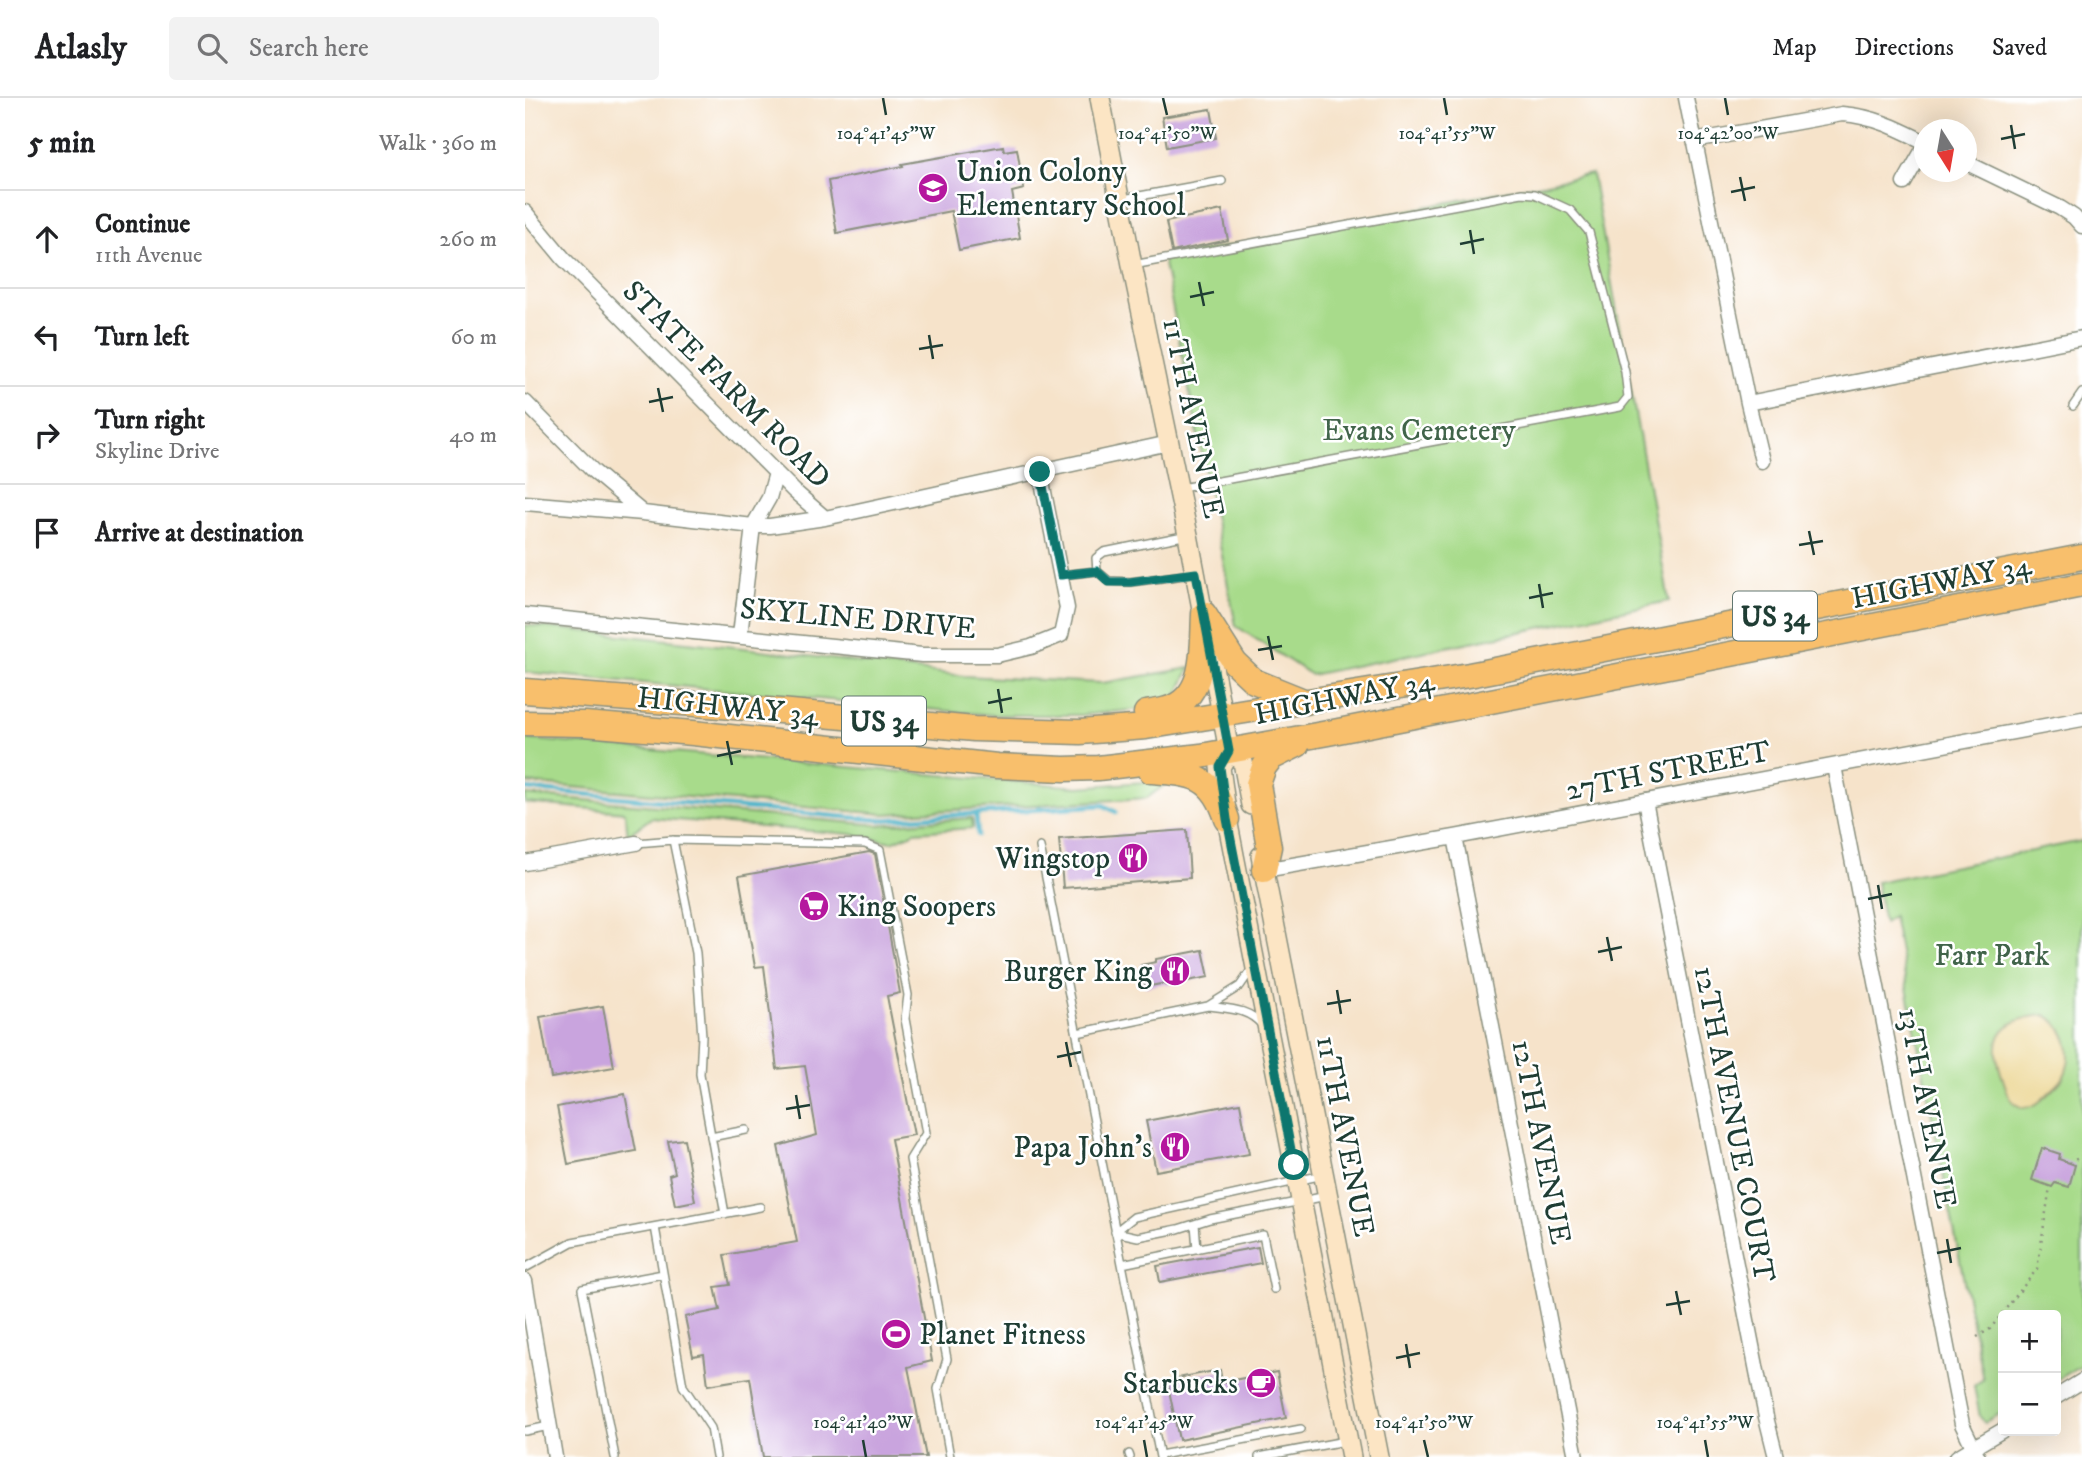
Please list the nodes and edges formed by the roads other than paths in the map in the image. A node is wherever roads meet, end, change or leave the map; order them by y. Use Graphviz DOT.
graph roads {
  1 [pos="1100,98"];
  2 [pos="1686,98"];
  3 [pos="1914,138"];
  4 [pos="1694,141"];
  5 [pos="1914,164"];
  6 [pos="1977,168"];
  7 [pos="1222,181"];
  8 [pos="1904,183"];
  9 [pos="1119,200"];
  10 [pos="525,212"];
  11 [pos="2082,226"];
  12 [pos="1132,265"];
  13 [pos="2082,338"];
  14 [pos="2082,393"];
  15 [pos="525,402"];
  16 [pos="1748,403"];
  17 [pos="2073,406"];
  18 [pos="1169,443"];
  19 [pos="1762,461"];
  20 [pos="776,472"];
  21 [pos="1040,472"];
  22 [pos="1178,489"];
  23 [pos="525,503"];
  24 [pos="643,513"];
  25 [pos="825,517"];
  26 [pos="753,526"];
  27 [pos="1188,535"];
  28 [pos="2082,557"];
  29 [pos="1097,571"];
  30 [pos="1196,573"];
  31 [pos="1061,575"];
  32 [pos="2082,585"];
  33 [pos="1204,614"];
  34 [pos="525,615"];
  35 [pos="740,635"];
  36 [pos="525,691"];
  37 [pos="1306,702"];
  38 [pos="1223,716"];
  39 [pos="2082,719"];
  40 [pos="525,723"];
  41 [pos="1020,731"];
  42 [pos="1328,733"];
  43 [pos="1229,751"];
  44 [pos="1834,766"];
  45 [pos="1098,768"];
  46 [pos="1645,801"];
  47 [pos="1227,819"];
  48 [pos="1455,837"];
  49 [pos="673,840"];
  50 [pos="636,843"];
  51 [pos="1040,848"];
  52 [pos="525,863"];
  53 [pos="1264,870"];
  54 [pos="1253,948"];
  55 [pos="1208,1006"];
  56 [pos="1077,1033"];
  57 [pos="1268,1033"];
  58 [pos="745,1130"];
  59 [pos="711,1137"];
  60 [pos="1324,1175"];
  61 [pos="1298,1181"];
  62 [pos="1328,1196"];
  63 [pos="1301,1201"];
  64 [pos="760,1207"];
  65 [pos="725,1214"];
  66 [pos="1195,1223"];
  67 [pos="655,1227"];
  68 [pos="1115,1232"];
  69 [pos="1198,1249"];
  70 [pos="1122,1264"];
  71 [pos="525,1268"];
  72 [pos="663,1274"];
  73 [pos="525,1281"];
  74 [pos="1273,1289"];
  75 [pos="2082,1381"];
  76 [pos="2061,1394"];
  77 [pos="549,1426"];
  78 [pos="1301,1429"];
  79 [pos="525,1431"];
  80 [pos="1998,1434"];
  81 [pos="1349,1449"];
  82 [pos="1976,1453"];
  83 [pos="1160,1456"];
  84 [pos="555,1457"];
  85 [pos="615,1457"];
  86 [pos="716,1457"];
  87 [pos="950,1457"];
  88 [pos="1259,1457"];
  89 [pos="1379,1457"];
  90 [pos="1576,1457"];
  91 [pos="1776,1457"];
  92 [pos="1957,1457"];
  1 -- 9 [label="main road, 11TH AVENUE"];
  2 -- 4 [label="street"];
  3 -- 4 [label="street"];
  4 -- 16 [label="street"];
  5 -- 8 [label="street"];
  6 -- 11 [label="street"];
  7 -- 9 [label="lane"];
  9 -- 12 [label="main road, 11TH AVENUE"];
  10 -- 20 [label="street, STATE FARM ROAD"];
  12 -- 18 [label="main road, 11TH AVENUE"];
  12 -- 22 [label="lane"];
  13 -- 16 [label="street"];
  14 -- 17 [label="lane"];
  15 -- 24 [label="street"];
  16 -- 19 [label="street"];
  18 -- 21 [label="street, STATE FARM ROAD"];
  18 -- 22 [label="main road, 11TH AVENUE"];
  20 -- 25 [label="street, STATE FARM ROAD"];
  20 -- 26 [label="street"];
  21 -- 25 [label="street, STATE FARM ROAD"];
  21 -- 31 [label="street, SKYLINE DRIVE"];
  22 -- 27 [label="main road, 11TH AVENUE"];
  23 -- 24 [label="street"];
  24 -- 26 [label="street"];
  25 -- 26 [label="street"];
  26 -- 35 [label="street"];
  27 -- 29 [label="lane"];
  27 -- 30 [label="main road, 11TH AVENUE"];
  28 -- 37 [label="highway, HIGHWAY 34 / US 34"];
  29 -- 30 [label="lane"];
  29 -- 31 [label="lane"];
  30 -- 33 [label="main road, 11TH AVENUE"];
  31 -- 35 [label="street, SKYLINE DRIVE"];
  32 -- 42 [label="highway, HIGHWAY 34 / US 34"];
  33 -- 37 [label="highway"];
  33 -- 38 [label="main road, 11TH AVENUE"];
  33 -- 41 [label="highway"];
  34 -- 35 [label="street, SKYLINE DRIVE"];
  36 -- 41 [label="highway, HIGHWAY 34 / US 34"];
  37 -- 38 [label="highway, HIGHWAY 34 / US 34"];
  38 -- 41 [label="highway, HIGHWAY 34 / US 34"];
  38 -- 43 [label="main road, 11TH AVENUE"];
  39 -- 44 [label="street, 27TH STREET"];
  40 -- 45 [label="highway, HIGHWAY 34 / US 34"];
  42 -- 43 [label="highway, HIGHWAY 34 / US 34"];
  42 -- 53 [label="highway"];
  43 -- 45 [label="highway, HIGHWAY 34 / US 34"];
  43 -- 47 [label="main road, 11TH AVENUE"];
  43 -- 53 [label="main road, 11TH AVENUE"];
  44 -- 46 [label="street, 27TH STREET"];
  44 -- 82 [label="street, 13TH AVENUE"];
  45 -- 47 [label="highway"];
  46 -- 48 [label="street, 27TH STREET"];
  46 -- 91 [label="street, 12TH AVENUE COURT"];
  47 -- 54 [label="main road, 11TH AVENUE"];
  48 -- 53 [label="street, 27TH STREET"];
  48 -- 90 [label="street, 12TH AVENUE"];
  49 -- 50 [label="lane"];
  49 -- 59 [label="lane"];
  49 -- 87 [label="lane"];
  50 -- 52 [label="street"];
  51 -- 56 [label="lane"];
  53 -- 60 [label="main road, 11TH AVENUE"];
  54 -- 55 [label="lane"];
  54 -- 57 [label="main road, 11TH AVENUE"];
  55 -- 56 [label="lane"];
  55 -- 57 [label="lane"];
  56 -- 68 [label="lane"];
  57 -- 61 [label="main road, 11TH AVENUE"];
  58 -- 59 [label="lane"];
  59 -- 65 [label="lane"];
  60 -- 61 [label="lane"];
  60 -- 62 [label="main road, 11TH AVENUE"];
  61 -- 63 [label="main road, 11TH AVENUE"];
  61 -- 68 [label="lane"];
  62 -- 63 [label="lane"];
  62 -- 89 [label="main road, 11TH AVENUE"];
  63 -- 66 [label="lane"];
  63 -- 81 [label="main road, 11TH AVENUE"];
  64 -- 65 [label="lane"];
  65 -- 67 [label="lane"];
  66 -- 68 [label="lane"];
  66 -- 69 [label="lane"];
  67 -- 71 [label="lane"];
  67 -- 72 [label="lane"];
  68 -- 70 [label="lane"];
  69 -- 70 [label="lane"];
  69 -- 74 [label="lane"];
  70 -- 83 [label="lane"];
  72 -- 85 [label="lane"];
  72 -- 86 [label="lane"];
  73 -- 77 [label="street"];
  75 -- 76 [label="street"];
  77 -- 79 [label="lane"];
  77 -- 84 [label="street"];
  78 -- 83 [label="lane"];
  80 -- 82 [label="street"];
  81 -- 88 [label="lane"];
  82 -- 92 [label="street"];
}
